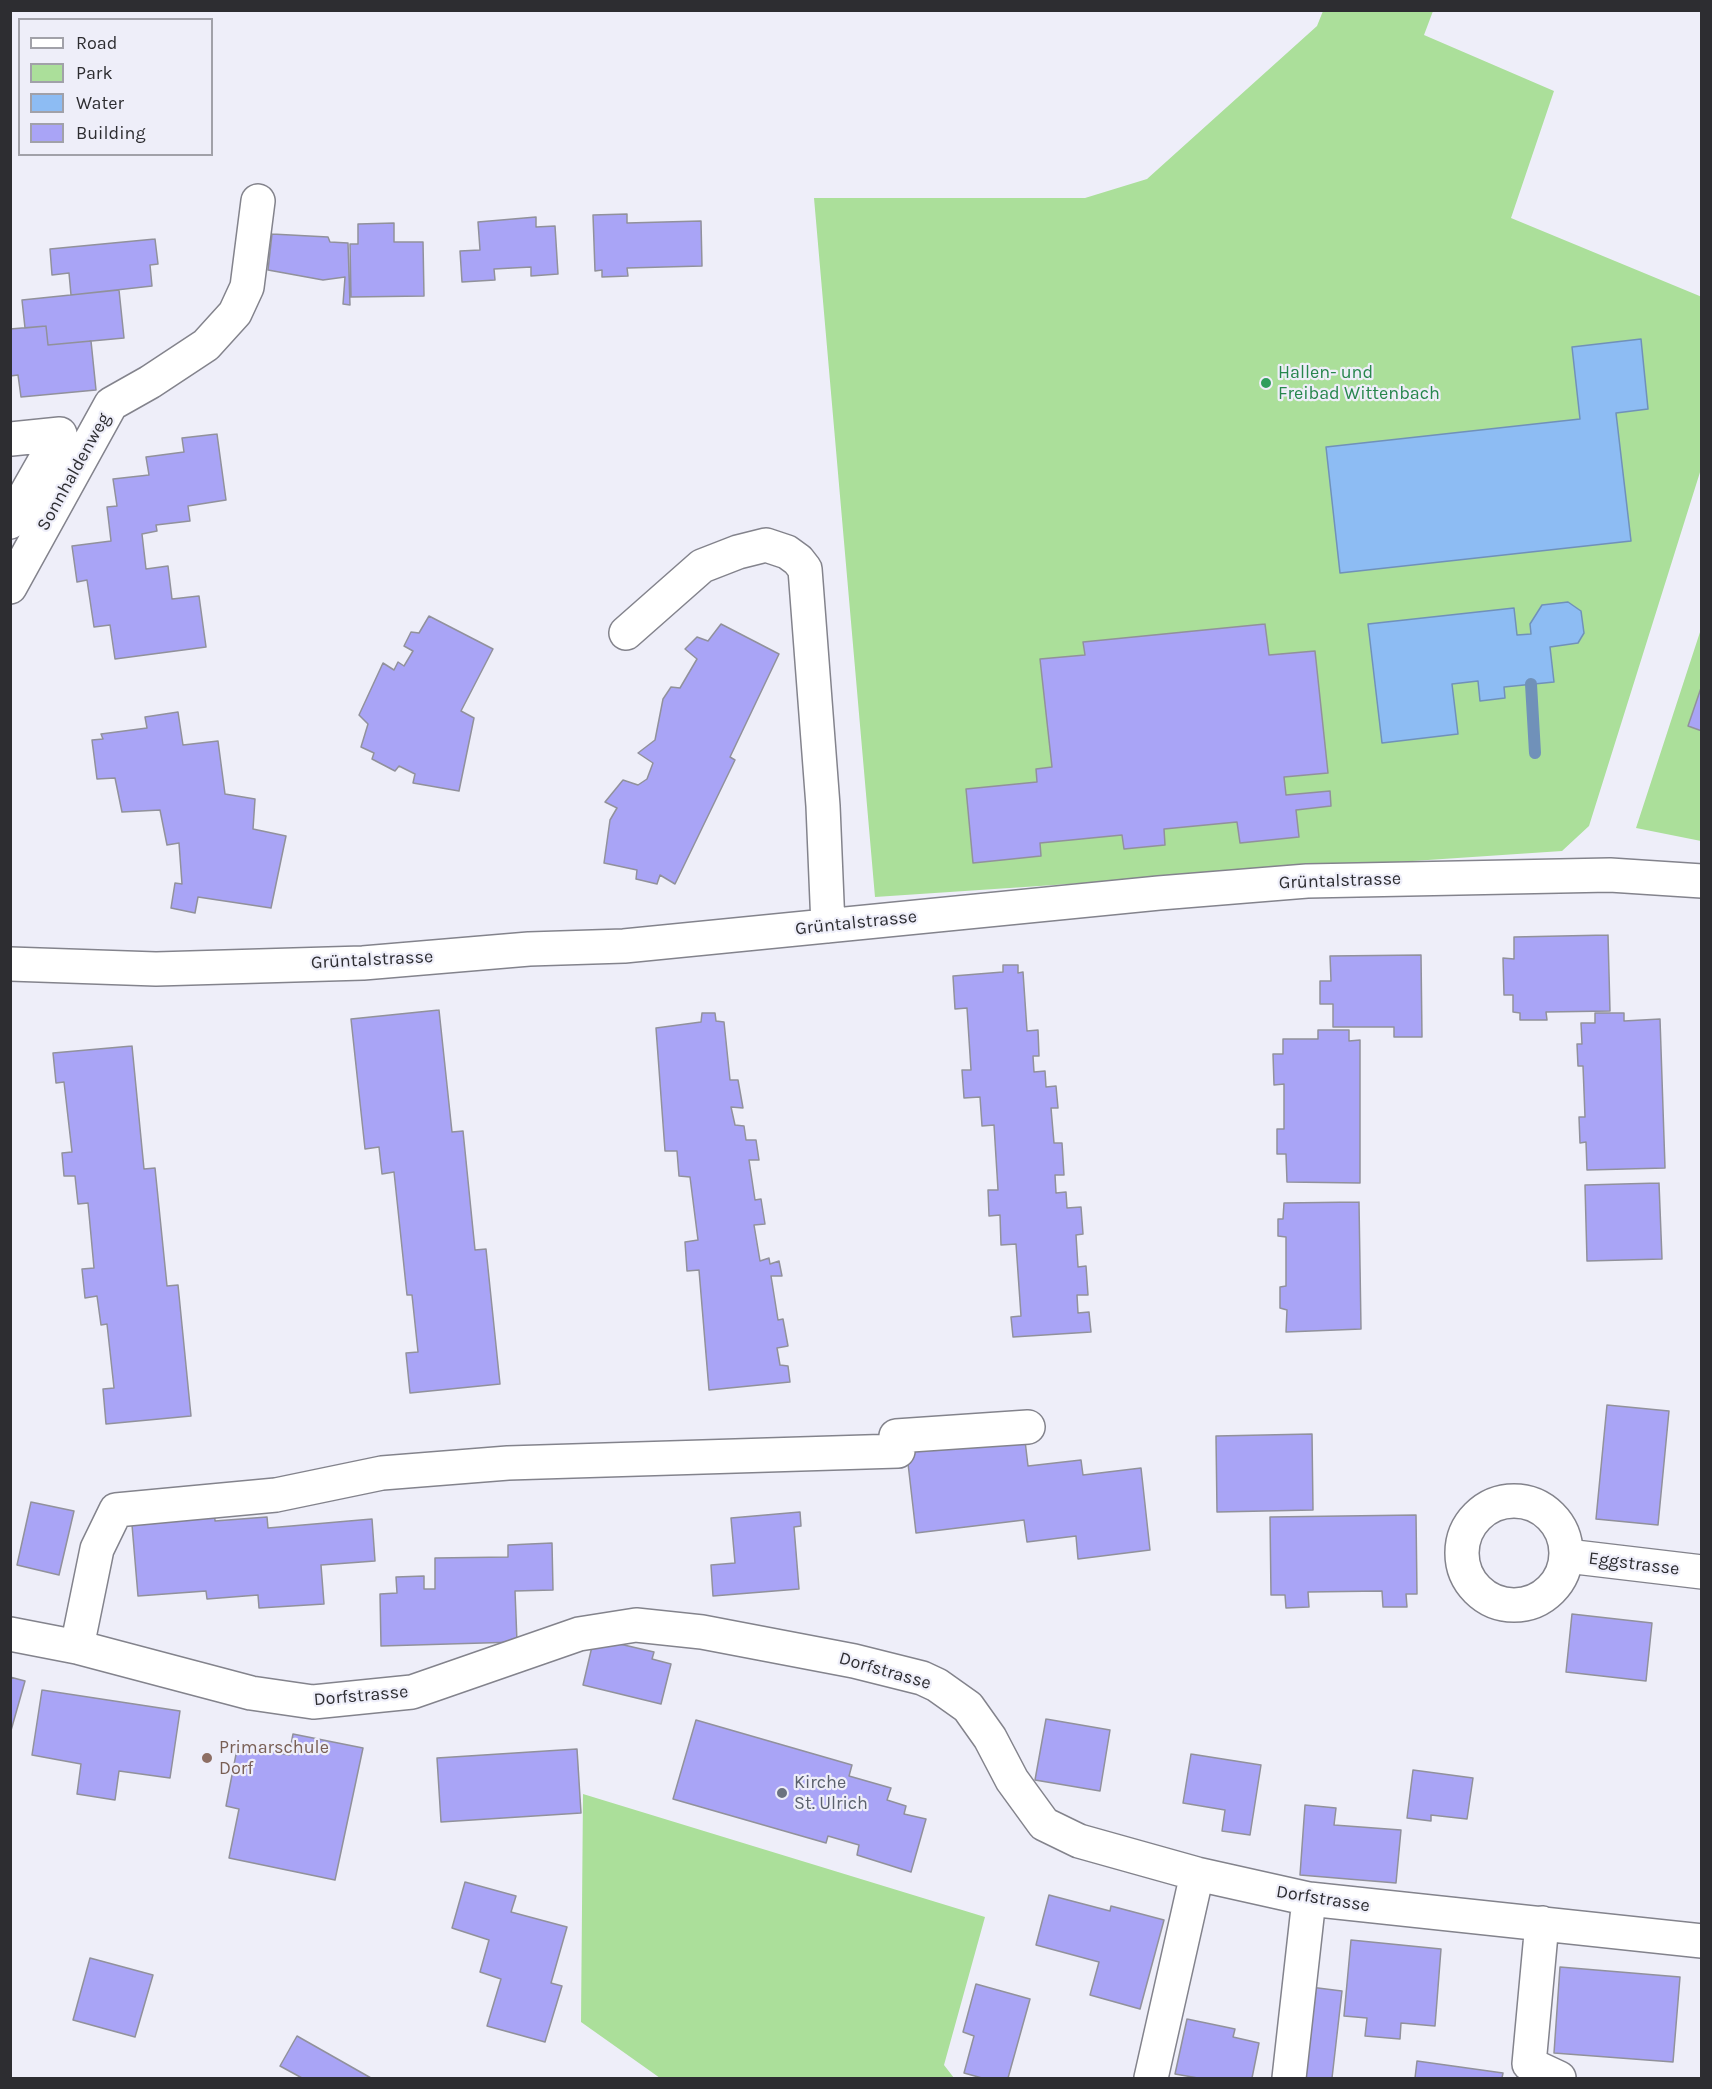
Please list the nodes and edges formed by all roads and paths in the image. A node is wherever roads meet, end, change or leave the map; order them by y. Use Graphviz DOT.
graph roads {
  1 [pos="258,201"];
  2 [pos="11,439"];
  3 [pos="10,522"];
  4 [pos="10,587"];
  5 [pos="626,633"];
  6 [pos="1701,881"];
  7 [pos="828,926"];
  8 [pos="10,964"];
  9 [pos="1028,1427"];
  10 [pos="1567,1557"];
  11 [pos="1701,1572"];
  12 [pos="10,1634"];
  13 [pos="77,1647"];
  14 [pos="1197,1874"];
  15 [pos="1309,1899"];
  16 [pos="1542,1923"];
  17 [pos="1701,1941"];
  18 [pos="1152,2079"];
  19 [pos="1289,2079"];
  20 [pos="1559,2079"];
  1 -- 4 [label="street, Sonnhaldenweg"];
  2 -- 3 [label="street"];
  5 -- 7 [label="street"];
  6 -- 7 [label="street, Grüntalstrasse"];
  7 -- 8 [label="street, Grüntalstrasse"];
  9 -- 13 [label="street"];
  10 -- 11 [label="street, Eggstrasse"];
  12 -- 13 [label="street, Dorfstrasse"];
  13 -- 14 [label="street, Dorfstrasse"];
  14 -- 15 [label="street, Dorfstrasse"];
  14 -- 18 [label="street"];
  15 -- 16 [label="street, Dorfstrasse"];
  15 -- 19 [label="street"];
  16 -- 17 [label="street, Dorfstrasse"];
  16 -- 20 [label="street"];
}
